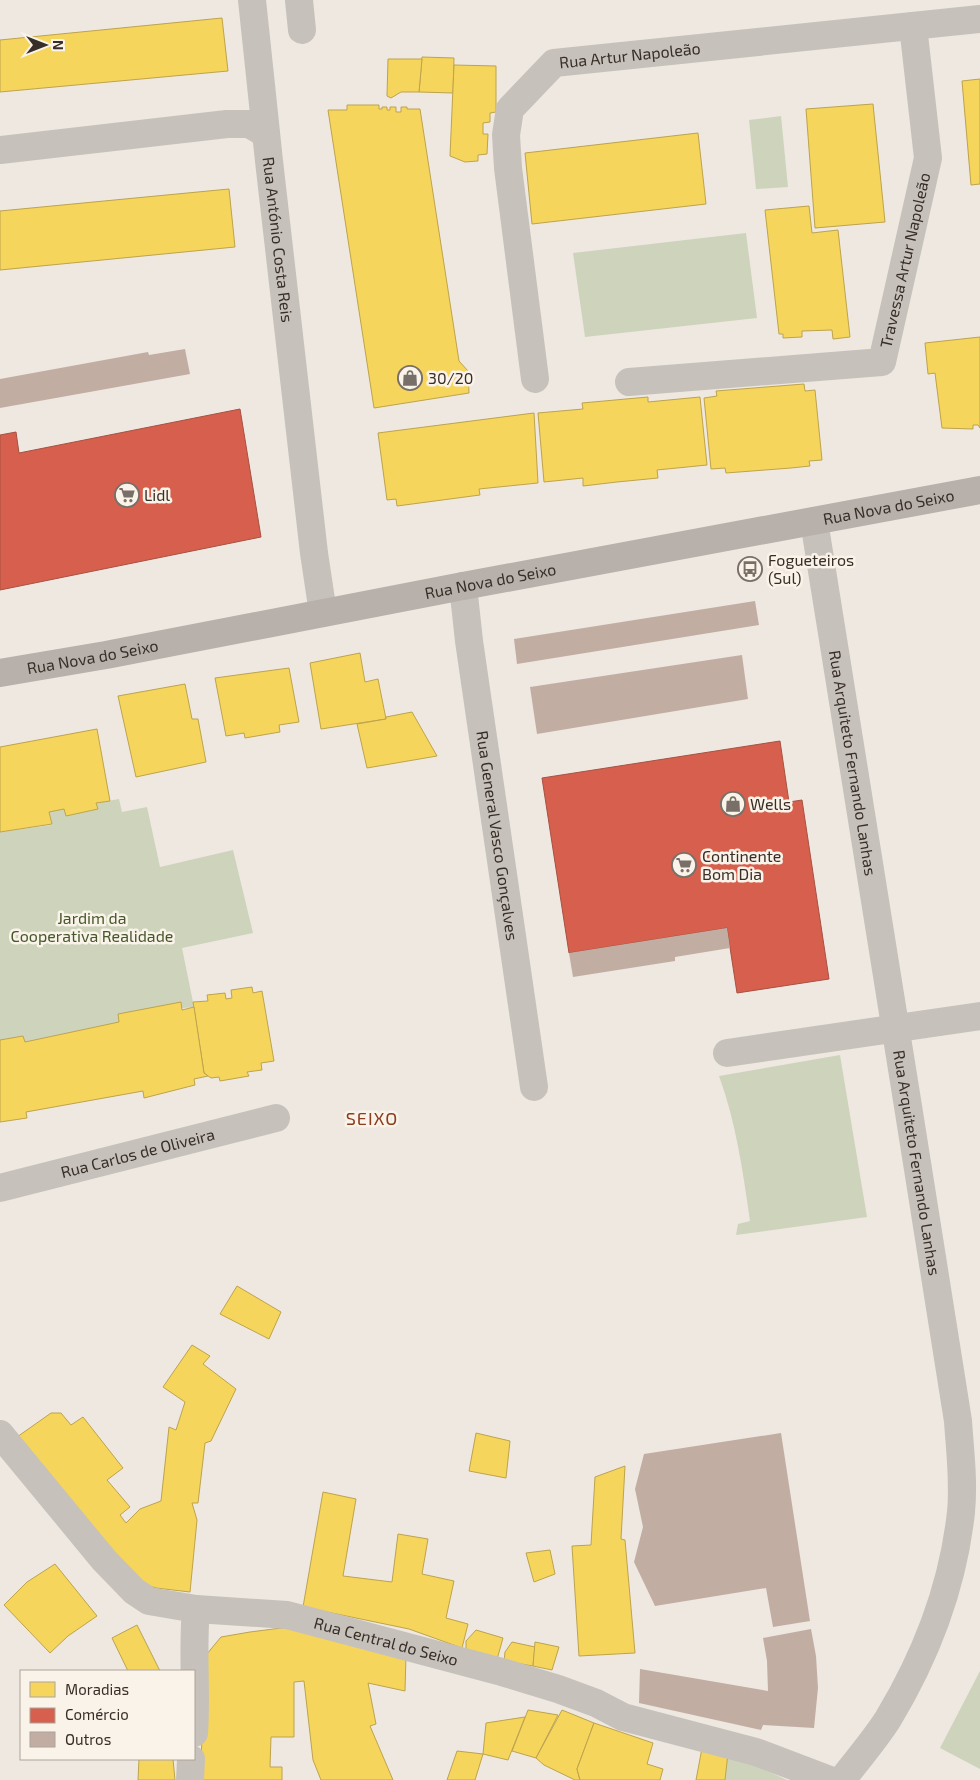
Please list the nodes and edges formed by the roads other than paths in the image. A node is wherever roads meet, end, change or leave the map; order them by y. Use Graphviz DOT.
graph roads {
  1 [pos="252,0"];
  2 [pos="299,0"];
  3 [pos="980,19"];
  4 [pos="913,26"];
  5 [pos="302,30"];
  6 [pos="266,134"];
  7 [pos="0,150"];
  8 [pos="535,379"];
  9 [pos="629,382"];
  10 [pos="980,490"];
  11 [pos="814,522"];
  12 [pos="462,586"];
  13 [pos="323,613"];
  14 [pos="0,673"];
  15 [pos="980,1016"];
  16 [pos="896,1029"];
  17 [pos="727,1054"];
  18 [pos="534,1086"];
  19 [pos="276,1118"];
  20 [pos="0,1188"];
  21 [pos="0,1434"];
  22 [pos="196,1609"];
  23 [pos="194,1670"];
  24 [pos="192,1760"];
  25 [pos="190,1780"];
  26 [pos="830,1780"];
  27 [pos="842,1780"];
  1 -- 6 [label="street"];
  2 -- 5 [label="street"];
  3 -- 4 [label="street, Rua Artur Napoleão"];
  4 -- 8 [label="street, Rua Artur Napoleão"];
  4 -- 9 [label="street, Travessa Artur Napoleão"];
  6 -- 7 [label="street, Rua António Costa Reis"];
  6 -- 13 [label="street, Rua António Costa Reis"];
  10 -- 11 [label="main road, Rua Nova do Seixo"];
  11 -- 12 [label="main road, Rua Nova do Seixo"];
  11 -- 16 [label="street, Rua Arquiteto Fernando Lanhas"];
  12 -- 13 [label="main road, Rua Nova do Seixo"];
  12 -- 18 [label="street, Rua General Vasco Gonçalves"];
  13 -- 14 [label="main road, Rua Nova do Seixo"];
  15 -- 16 [label="street"];
  16 -- 17 [label="street"];
  16 -- 27 [label="street, Rua Arquiteto Fernando Lanhas"];
  19 -- 20 [label="street, Rua Carlos de Oliveira"];
  21 -- 22 [label="street, Rua Central do Seixo"];
  22 -- 23 [label="street"];
  22 -- 26 [label="street, Rua Central do Seixo"];
  24 -- 25 [label="street"];
}
